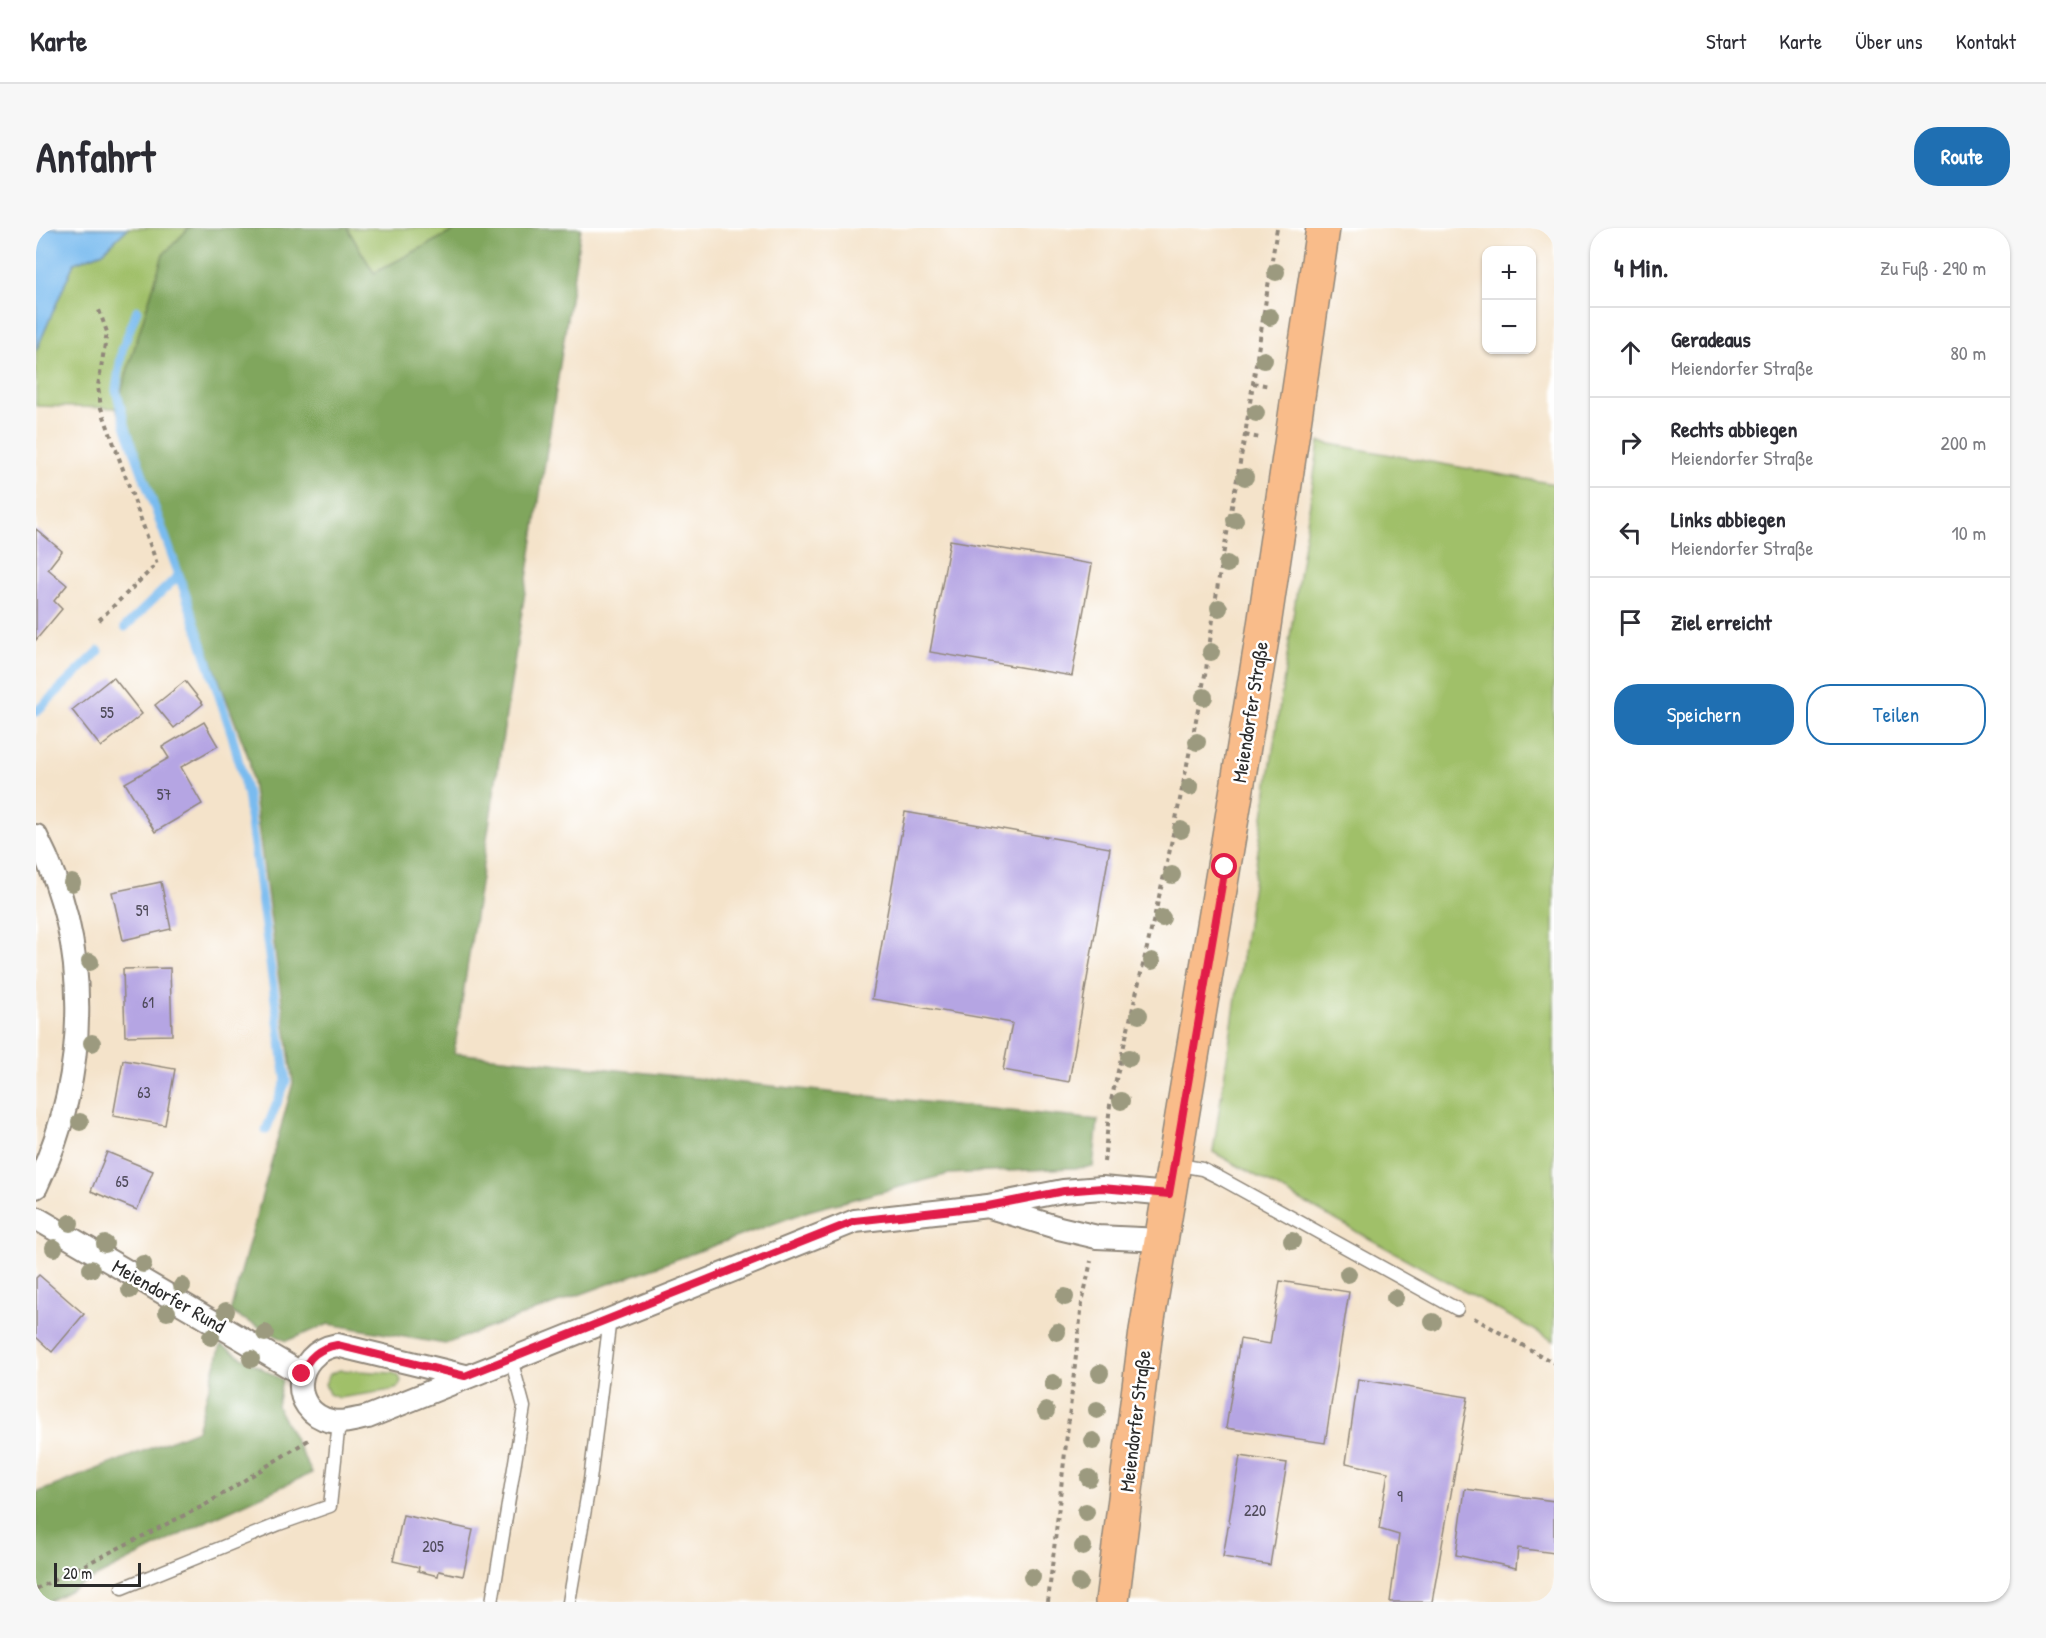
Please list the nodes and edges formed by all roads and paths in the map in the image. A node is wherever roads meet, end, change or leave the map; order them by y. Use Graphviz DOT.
graph roads {
  1 [pos="1277,228"];
  2 [pos="1323,228"];
  3 [pos="99,310"];
  4 [pos="99,620"];
  5 [pos="36,836"];
  6 [pos="1171,1179"];
  7 [pos="36,1187"];
  8 [pos="1102,1188"];
  9 [pos="988,1206"];
  10 [pos="36,1218"];
  11 [pos="1097,1237"];
  12 [pos="1162,1240"];
  13 [pos="1457,1309"];
  14 [pos="610,1318"];
  15 [pos="511,1359"];
  16 [pos="1554,1363"];
  17 [pos="302,1374"];
  18 [pos="465,1376"];
  19 [pos="339,1422"];
  20 [pos="122,1588"];
  21 [pos="36,1590"];
  22 [pos="492,1602"];
  23 [pos="568,1602"];
  24 [pos="1048,1602"];
  25 [pos="1112,1602"];
  1 -- 8 [label="path"];
  2 -- 6 [label="main road, Meiendorfer Straße"];
  3 -- 4 [label="path"];
  5 -- 7 [label="street"];
  6 -- 8 [label="street"];
  6 -- 12 [label="main road, Meiendorfer Straße"];
  6 -- 13 [label="lane"];
  8 -- 9 [label="street"];
  9 -- 11 [label="street"];
  9 -- 14 [label="street"];
  10 -- 17 [label="street, Meiendorfer Rund"];
  11 -- 12 [label="street"];
  11 -- 24 [label="path"];
  12 -- 25 [label="main road, Meiendorfer Straße"];
  13 -- 16 [label="path"];
  14 -- 15 [label="street"];
  14 -- 23 [label="lane"];
  15 -- 18 [label="street"];
  15 -- 22 [label="lane"];
  17 -- 18 [label="street"];
  17 -- 19 [label="street"];
  18 -- 19 [label="street"];
  19 -- 20 [label="lane"];
  19 -- 21 [label="path"];
}
